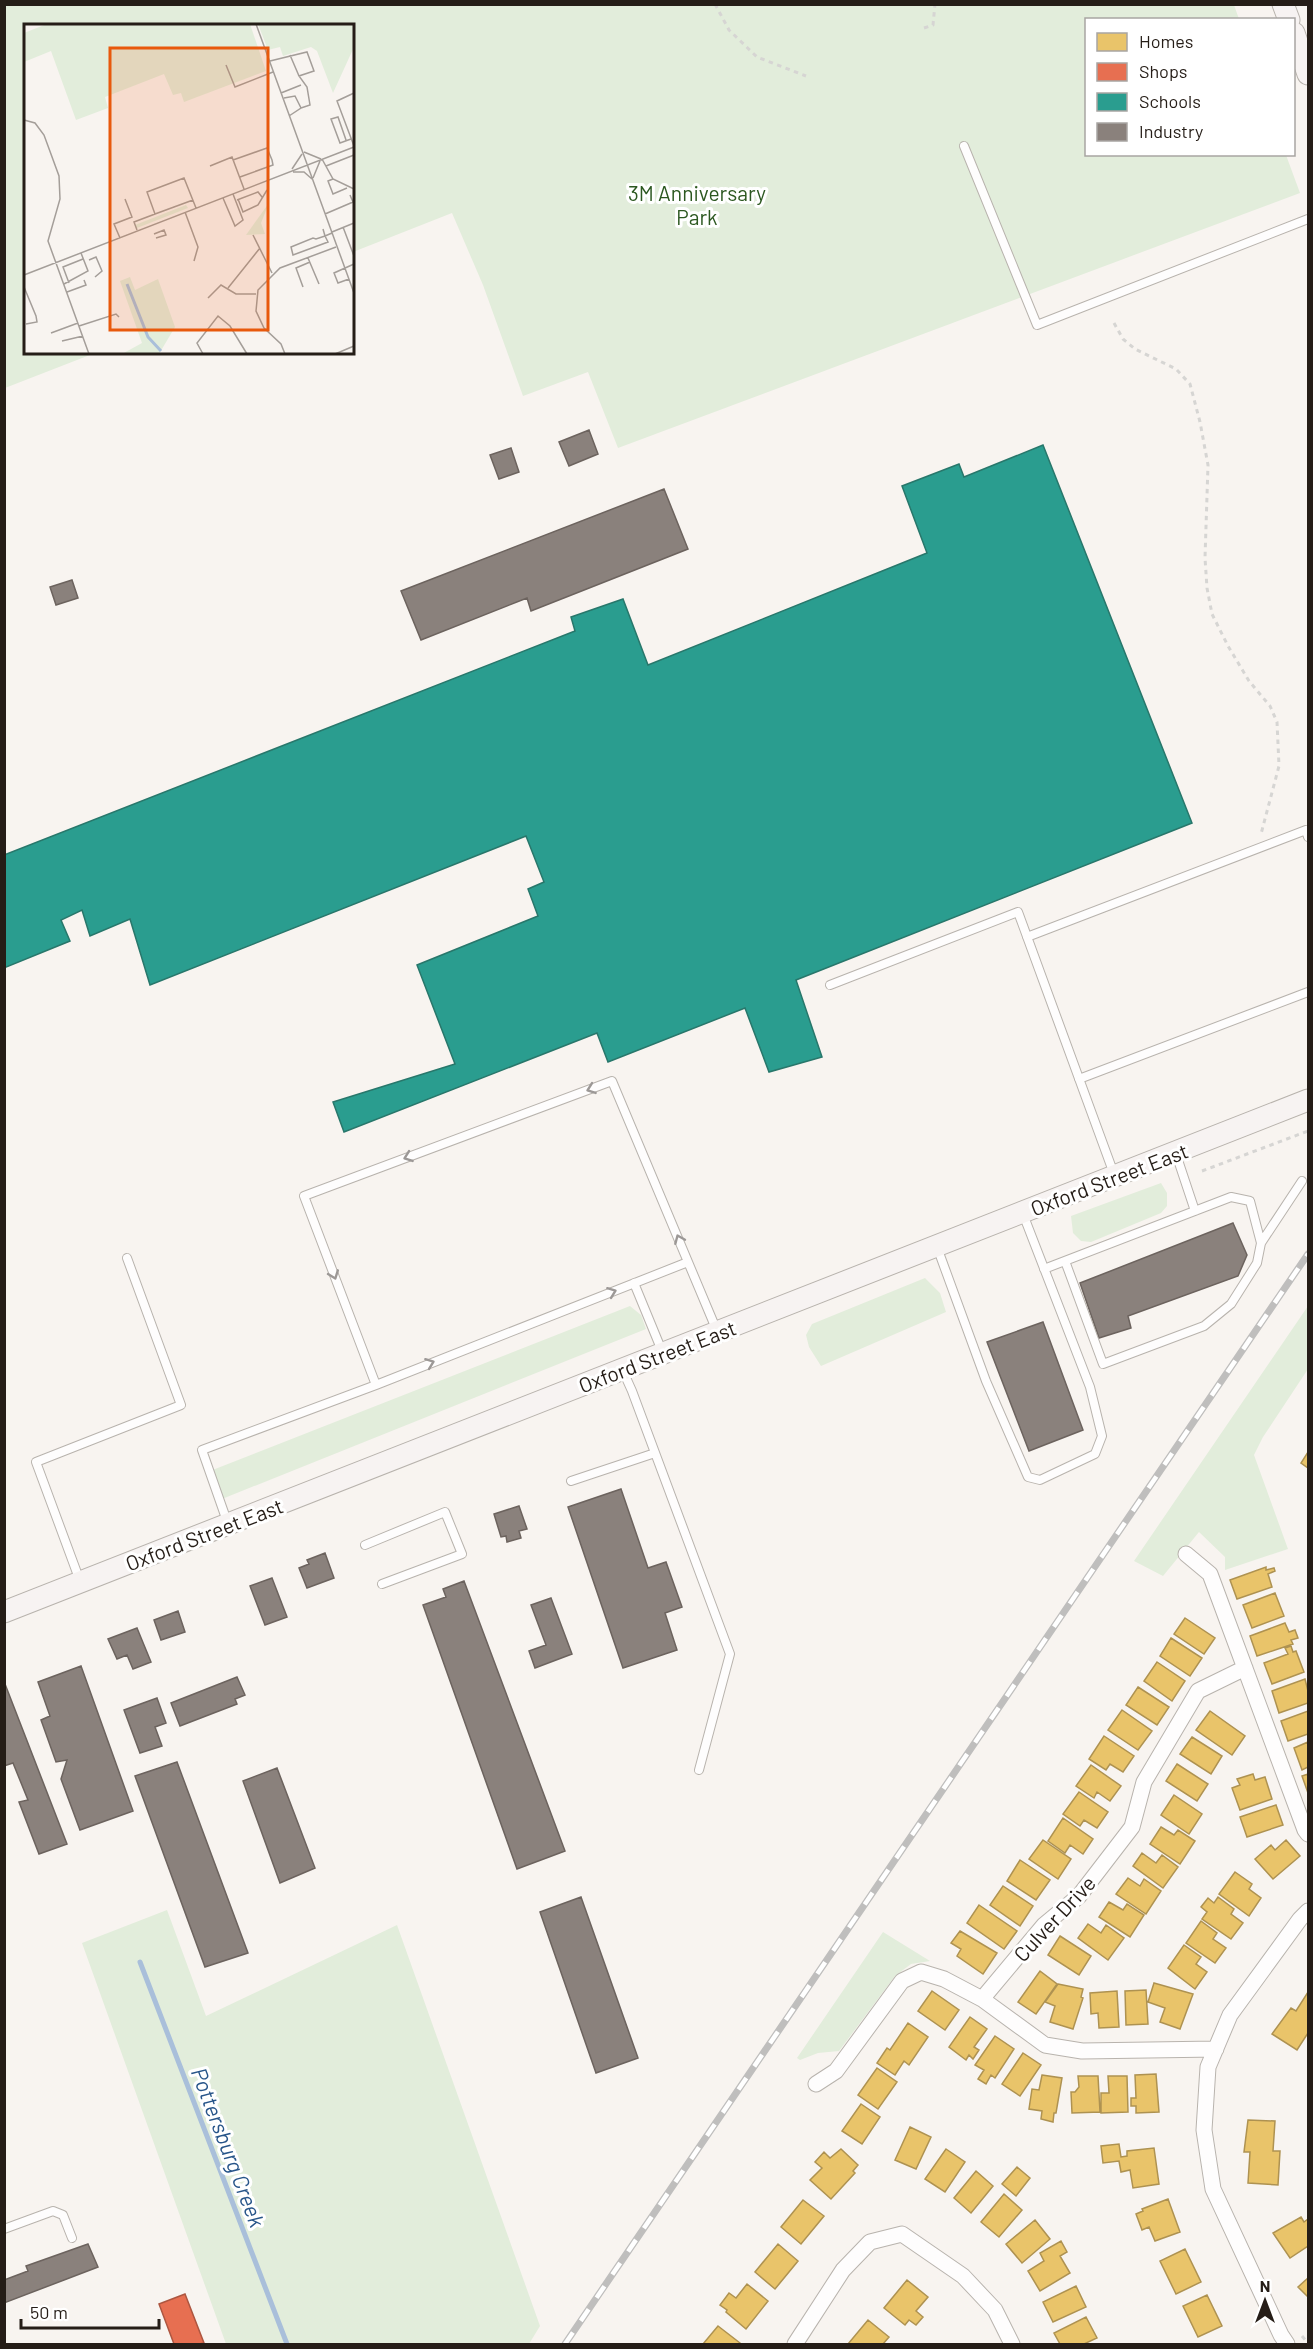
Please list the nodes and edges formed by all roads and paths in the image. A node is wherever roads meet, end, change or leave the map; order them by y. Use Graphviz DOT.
graph roads {
  1 [pos="715,4"];
  2 [pos="935,4"];
  3 [pos="924,28"];
  4 [pos="1295,38"];
  5 [pos="1308,74"];
  6 [pos="806,76"];
  7 [pos="964,146"];
  8 [pos="1308,219"];
  9 [pos="1114,323"];
  10 [pos="1308,837"];
  11 [pos="1259,848"];
  12 [pos="1027,937"];
  13 [pos="830,985"];
  14 [pos="1308,992"];
  15 [pos="1079,1079"];
  16 [pos="1308,1100"];
  17 [pos="1308,1131"];
  18 [pos="1175,1152"];
  19 [pos="1202,1171"];
  20 [pos="1115,1176"];
  21 [pos="1302,1181"];
  22 [pos="1196,1211"];
  23 [pos="1022,1212"];
  24 [pos="1261,1243"];
  25 [pos="936,1246"];
  26 [pos="127,1258"];
  27 [pos="1065,1261"];
  28 [pos="688,1262"];
  29 [pos="1044,1269"];
  30 [pos="634,1283"];
  31 [pos="718,1332"];
  32 [pos="663,1353"];
  33 [pos="622,1370"];
  34 [pos="376,1384"];
  35 [pos="655,1453"];
  36 [pos="571,1481"];
  37 [pos="228,1524"];
  38 [pos="365,1545"];
  39 [pos="1186,1554"];
  40 [pos="80,1582"];
  41 [pos="382,1584"];
  42 [pos="4,1612"];
  43 [pos="1245,1668"];
  44 [pos="699,1770"];
  45 [pos="1308,1834"];
  46 [pos="1308,1911"];
  47 [pos="982,1999"];
  48 [pos="1216,2049"];
  49 [pos="816,2084"];
  50 [pos="4,2229"];
  51 [pos="72,2238"];
  52 [pos="1300,2334"];
  53 [pos="1308,2343"];
  54 [pos="795,2344"];
  55 [pos="1012,2344"];
  56 [pos="1287,2344"];
  1 -- 6 [label="path"];
  2 -- 3 [label="path"];
  4 -- 5 [label="main road"];
  7 -- 8 [label="lane"];
  9 -- 11 [label="path"];
  10 -- 11 [label="lane"];
  11 -- 12 [label="lane"];
  12 -- 13 [label="lane"];
  12 -- 15 [label="lane"];
  14 -- 15 [label="lane"];
  15 -- 20 [label="lane"];
  16 -- 18 [label="main road, Oxford Street East"];
  17 -- 19 [label="path"];
  18 -- 20 [label="main road, Oxford Street East"];
  18 -- 22 [label="lane"];
  20 -- 23 [label="main road, Oxford Street East"];
  21 -- 24 [label="lane"];
  22 -- 24 [label="lane"];
  22 -- 27 [label="lane"];
  23 -- 25 [label="main road, Oxford Street East"];
  23 -- 29 [label="lane"];
  24 -- 27 [label="lane"];
  25 -- 29 [label="lane"];
  25 -- 31 [label="main road, Oxford Street East"];
  26 -- 40 [label="lane"];
  27 -- 29 [label="lane"];
  28 -- 30 [label="lane"];
  28 -- 31 [label="lane"];
  28 -- 34 [label="lane, one-way"];
  30 -- 32 [label="lane"];
  34 -- 30 [label="lane, one-way"];
  31 -- 32 [label="main road, Oxford Street East"];
  32 -- 33 [label="main road, Oxford Street East"];
  33 -- 35 [label="lane"];
  33 -- 37 [label="main road, Oxford Street East"];
  34 -- 37 [label="lane"];
  35 -- 36 [label="lane"];
  35 -- 44 [label="lane"];
  37 -- 40 [label="main road, Oxford Street East"];
  38 -- 41 [label="lane"];
  39 -- 43 [label="street"];
  40 -- 42 [label="main road, Oxford Street East"];
  43 -- 45 [label="street"];
  43 -- 47 [label="street, Culver Drive"];
  46 -- 48 [label="street"];
  47 -- 48 [label="street"];
  47 -- 49 [label="street"];
  48 -- 56 [label="street"];
  50 -- 51 [label="lane"];
  52 -- 53 [label="path"];
  54 -- 55 [label="street"];
}
